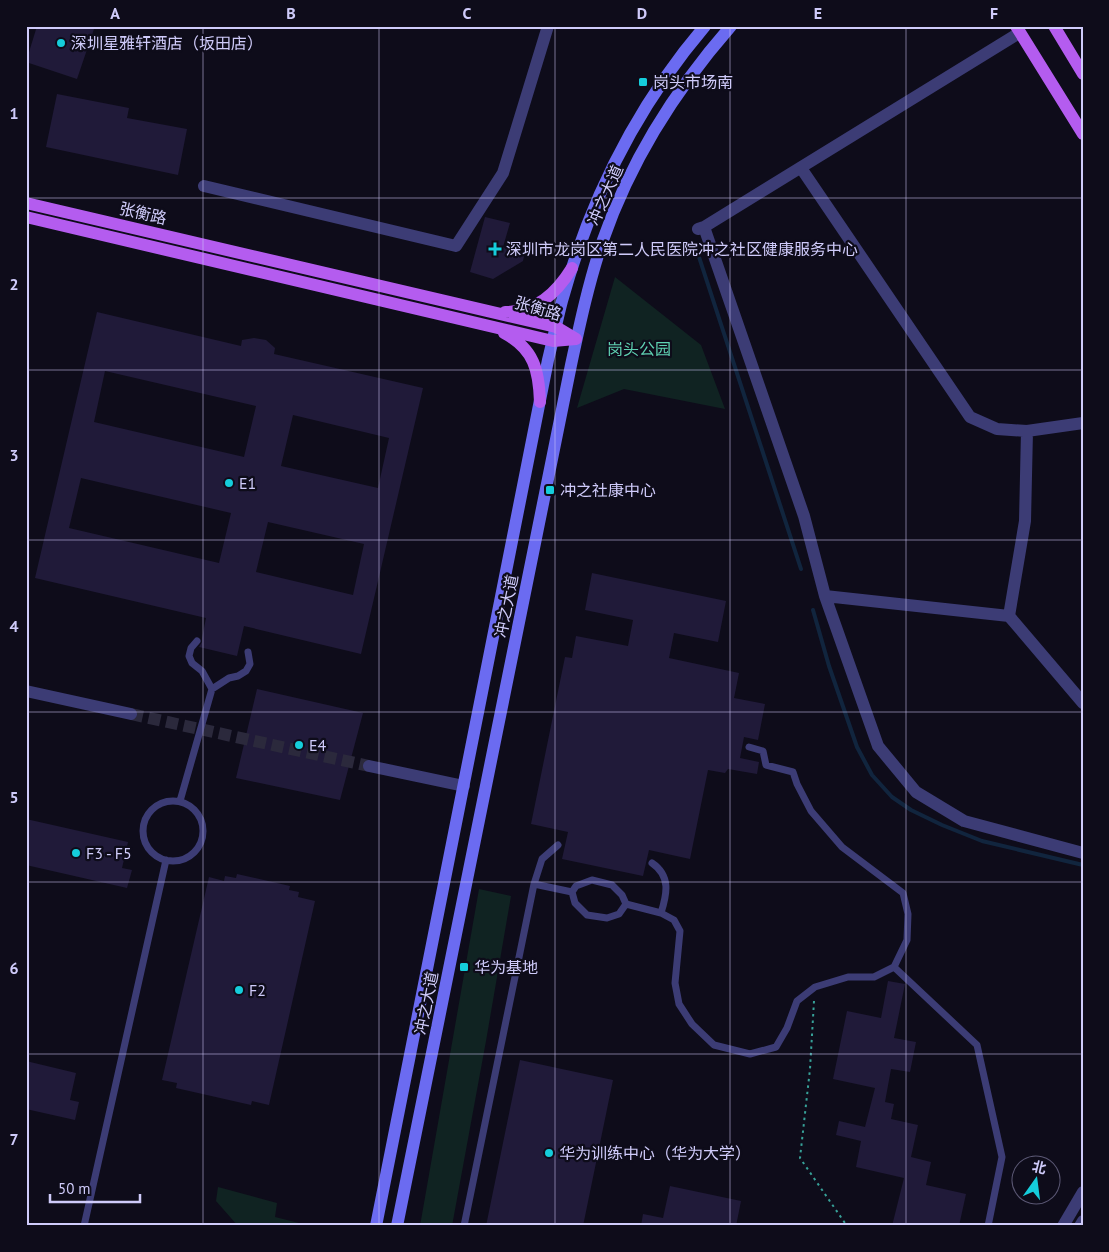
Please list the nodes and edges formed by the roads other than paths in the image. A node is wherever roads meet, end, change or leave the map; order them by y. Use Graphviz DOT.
graph roads {
  1 [pos="548,26"];
  2 [pos="705,26"];
  3 [pos="731,26"];
  4 [pos="1054,26"];
  5 [pos="1018,30"];
  6 [pos="1083,74"];
  7 [pos="1083,134"];
  8 [pos="801,168"];
  9 [pos="204,186"];
  10 [pos="26,203"];
  11 [pos="26,217"];
  12 [pos="572,268"];
  13 [pos="491,312"];
  14 [pos="488,325"];
  15 [pos="556,327"];
  16 [pos="576,339"];
  17 [pos="553,341"];
  18 [pos="540,402"];
  19 [pos="1083,423"];
  20 [pos="1028,431"];
  21 [pos="825,596"];
  22 [pos="1009,616"];
  23 [pos="197,641"];
  24 [pos="248,652"];
  25 [pos="212,689"];
  26 [pos="26,691"];
  27 [pos="1083,703"];
  28 [pos="131,714"];
  29 [pos="749,747"];
  30 [pos="369,766"];
  31 [pos="464,786"];
  32 [pos="180,801"];
  33 [pos="558,845"];
  34 [pos="1083,853"];
  35 [pos="166,860"];
  36 [pos="652,863"];
  37 [pos="534,884"];
  38 [pos="572,892"];
  39 [pos="626,904"];
  40 [pos="661,913"];
  41 [pos="894,967"];
  42 [pos="1083,1192"];
  43 [pos="1083,1221"];
  44 [pos="84,1226"];
  45 [pos="376,1226"];
  46 [pos="397,1226"];
  47 [pos="464,1226"];
  48 [pos="988,1226"];
  49 [pos="1063,1226"];
  50 [pos="1080,1226"];
  1 -- 9 [label="street"];
  2 -- 12 [label="main road, 冲之大道"];
  3 -- 16 [label="main road, 冲之大道"];
  4 -- 6 [label="main road"];
  5 -- 7 [label="main road"];
  5 -- 8 [label="street"];
  8 -- 20 [label="street"];
  8 -- 21 [label="street"];
  10 -- 13 [label="main road, 张衡路"];
  11 -- 14 [label="main road, 张衡路"];
  12 -- 13 [label="main road"];
  12 -- 15 [label="main road, 冲之大道"];
  13 -- 15 [label="main road, 张衡路"];
  14 -- 17 [label="main road, 张衡路"];
  14 -- 18 [label="main road"];
  15 -- 16 [label="main road, 张衡路"];
  15 -- 17 [label="main road, 冲之大道"];
  16 -- 17 [label="main road, 张衡路"];
  16 -- 46 [label="main road, 冲之大道"];
  17 -- 18 [label="main road, 冲之大道"];
  18 -- 31 [label="main road, 冲之大道"];
  19 -- 20 [label="street"];
  20 -- 22 [label="street"];
  21 -- 22 [label="street"];
  21 -- 34 [label="street"];
  22 -- 27 [label="street"];
  23 -- 25 [label="lane"];
  24 -- 25 [label="lane"];
  25 -- 32 [label="lane"];
  26 -- 28 [label="street"];
  29 -- 41 [label="lane"];
  30 -- 31 [label="street"];
  31 -- 45 [label="main road, 冲之大道"];
  32 -- 35 [label="lane"];
  32 -- 35 [label="lane"];
  33 -- 37 [label="lane"];
  35 -- 44 [label="lane"];
  36 -- 40 [label="lane"];
  37 -- 38 [label="lane"];
  37 -- 47 [label="lane"];
  38 -- 39 [label="lane"];
  38 -- 39 [label="lane"];
  39 -- 40 [label="lane"];
  40 -- 41 [label="lane"];
  41 -- 48 [label="lane"];
  42 -- 49 [label="street"];
  43 -- 50 [label="street"];
}
